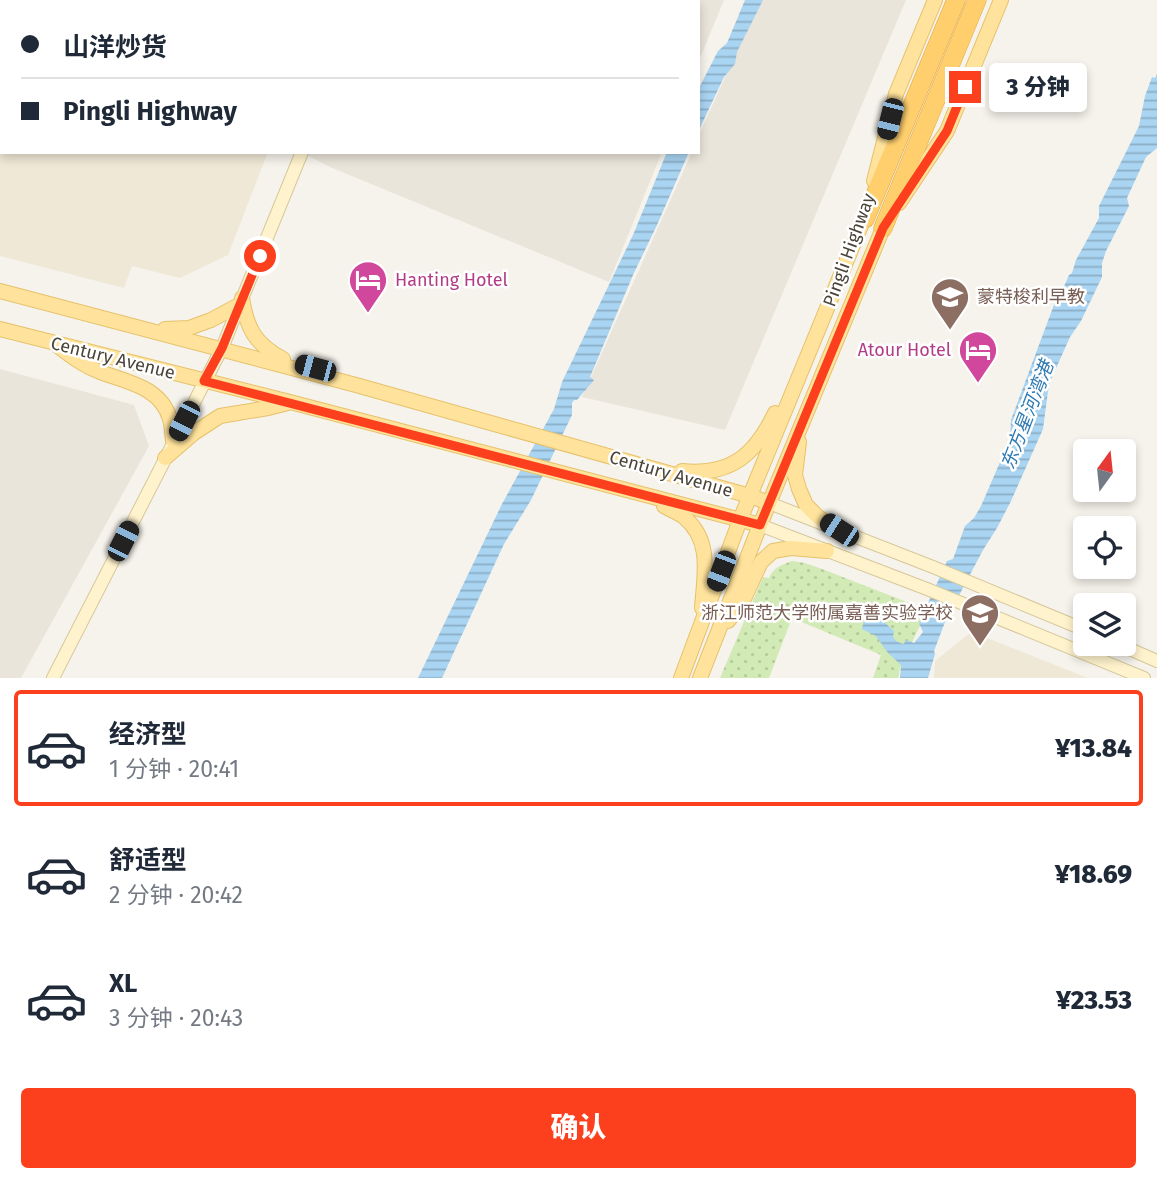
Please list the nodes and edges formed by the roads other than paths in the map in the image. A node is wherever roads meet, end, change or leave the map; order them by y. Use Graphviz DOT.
graph roads {
  1 [pos="934,0"];
  2 [pos="956,0"];
  3 [pos="977,0"];
  4 [pos="1001,0"];
  5 [pos="301,154"];
  6 [pos="865,219"];
  7 [pos="883,228"];
  8 [pos="0,291"];
  9 [pos="241,302"];
  10 [pos="0,329"];
  11 [pos="150,330"];
  12 [pos="54,343"];
  13 [pos="222,348"];
  14 [pos="802,370"];
  15 [pos="204,381"];
  16 [pos="356,385"];
  17 [pos="289,402"];
  18 [pos="800,428"];
  19 [pos="173,441"];
  20 [pos="165,458"];
  21 [pos="652,468"];
  22 [pos="645,495"];
  23 [pos="750,496"];
  24 [pos="769,503"];
  25 [pos="740,520"];
  26 [pos="760,525"];
  27 [pos="839,530"];
  28 [pos="827,551"];
  29 [pos="702,623"];
  30 [pos="1073,626"];
  31 [pos="718,633"];
  32 [pos="1136,652"];
  33 [pos="1157,661"];
  34 [pos="53,678"];
  35 [pos="681,678"];
  36 [pos="700,678"];
  37 [pos="1144,678"];
  1 -- 6 [label="main road, Pingli Highway"];
  2 -- 6 [label="highway"];
  3 -- 7 [label="highway"];
  4 -- 7 [label="main road, Pingli Highway"];
  5 -- 9 [label="main road"];
  6 -- 14 [label="main road, Pingli Highway"];
  7 -- 18 [label="main road, Pingli Highway"];
  8 -- 11 [label="main road, Century Avenue"];
  9 -- 11 [label="main road"];
  9 -- 13 [label="main road"];
  9 -- 16 [label="main road"];
  10 -- 12 [label="main road, Century Avenue"];
  11 -- 13 [label="main road, Century Avenue"];
  12 -- 15 [label="main road, Century Avenue"];
  12 -- 19 [label="main road"];
  13 -- 15 [label="main road"];
  13 -- 16 [label="main road, Century Avenue"];
  14 -- 21 [label="main road"];
  14 -- 23 [label="main road, Pingli Highway"];
  15 -- 17 [label="main road, Century Avenue"];
  15 -- 19 [label="main road"];
  16 -- 21 [label="main road, Century Avenue"];
  17 -- 20 [label="main road"];
  17 -- 22 [label="main road, Century Avenue"];
  18 -- 24 [label="main road, Pingli Highway"];
  18 -- 27 [label="main road"];
  19 -- 20 [label="main road"];
  20 -- 34 [label="main road"];
  21 -- 23 [label="main road, Century Avenue"];
  22 -- 25 [label="main road, Century Avenue"];
  22 -- 29 [label="main road"];
  23 -- 24 [label="main road, Century Avenue"];
  23 -- 25 [label="main road, Pingli Highway"];
  24 -- 26 [label="main road, Pingli Highway"];
  24 -- 27 [label="main road, Century Avenue"];
  25 -- 26 [label="main road, Century Avenue"];
  25 -- 29 [label="main road, Pingli Highway"];
  26 -- 28 [label="main road, Century Avenue"];
  26 -- 31 [label="main road, Pingli Highway"];
  27 -- 30 [label="main road, Century Avenue"];
  28 -- 31 [label="main road"];
  28 -- 37 [label="main road, Century Avenue"];
  29 -- 35 [label="main road, Pingli Highway"];
  31 -- 36 [label="main road, Pingli Highway"];
  32 -- 33 [label="main road"];
}
